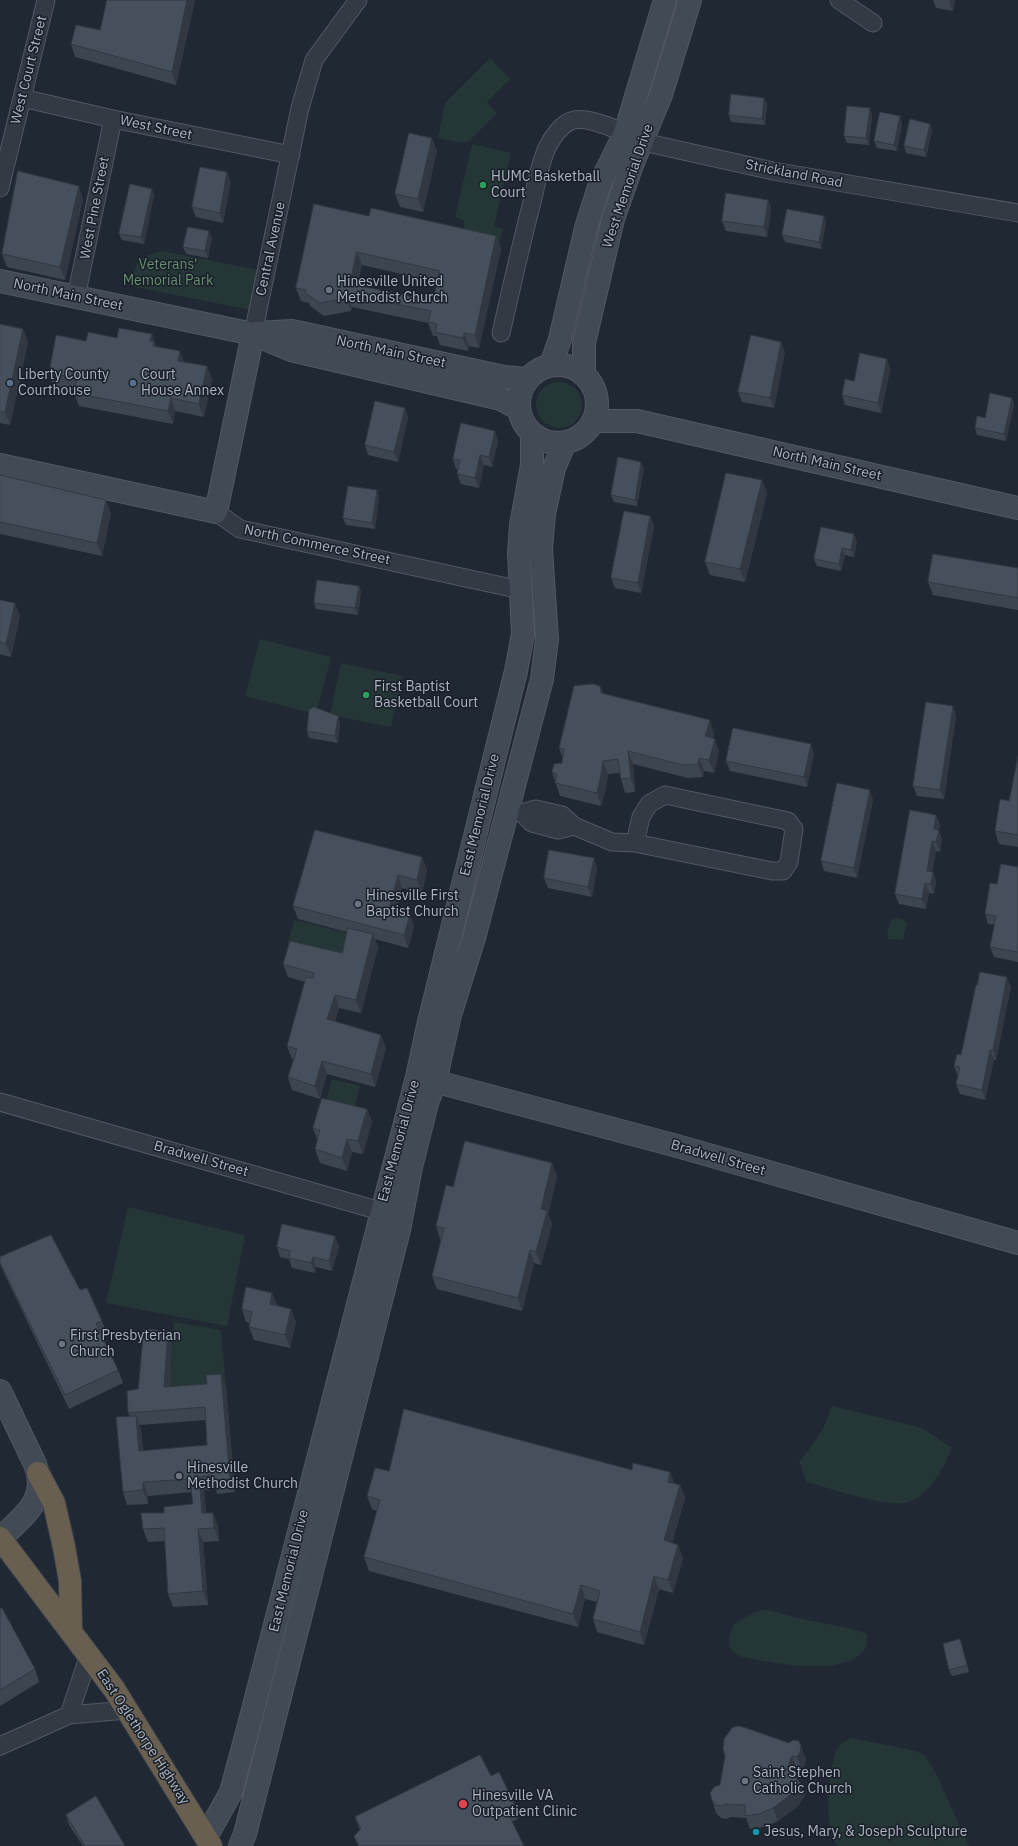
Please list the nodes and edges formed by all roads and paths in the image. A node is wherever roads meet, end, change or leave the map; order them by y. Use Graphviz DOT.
graph roads {
  1 [pos="46,0"];
  2 [pos="358,0"];
  3 [pos="665,0"];
  4 [pos="690,0"];
  5 [pos="839,0"];
  6 [pos="873,23"];
  7 [pos="22,98"];
  8 [pos="113,119"];
  9 [pos="634,137"];
  10 [pos="291,155"];
  11 [pos="0,188"];
  12 [pos="1018,213"];
  13 [pos="0,281"];
  14 [pos="76,297"];
  15 [pos="501,333"];
  16 [pos="253,334"];
  17 [pos="551,365"];
  18 [pos="584,375"];
  19 [pos="528,379"];
  20 [pos="519,408"];
  21 [pos="595,411"];
  22 [pos="532,432"];
  23 [pos="565,442"];
  24 [pos="0,465"];
  25 [pos="1018,508"];
  26 [pos="216,512"];
  27 [pos="521,590"];
  28 [pos="516,811"];
  29 [pos="635,843"];
  30 [pos="426,1080"];
  31 [pos="0,1102"];
  32 [pos="381,1210"];
  33 [pos="401,1218"];
  34 [pos="1018,1243"];
  35 [pos="0,1391"];
  36 [pos="38,1472"];
  37 [pos="0,1538"];
  38 [pos="71,1630"];
  39 [pos="89,1655"];
  40 [pos="128,1710"];
  41 [pos="70,1714"];
  42 [pos="0,1746"];
  43 [pos="208,1842"];
  44 [pos="240,1846"];
  1 -- 7 [label="street, West Court Street"];
  2 -- 10 [label="street, Central Avenue"];
  3 -- 9 [label="main road, West Memorial Drive"];
  4 -- 9 [label="main road, West Memorial Drive"];
  5 -- 6 [label="street"];
  7 -- 8 [label="street, West Street"];
  7 -- 11 [label="street, West Court Street"];
  8 -- 10 [label="street, West Street"];
  8 -- 14 [label="street, West Pine Street"];
  9 -- 12 [label="street, Strickland Road"];
  9 -- 15 [label="street, Strickland Road"];
  9 -- 17 [label="main road, West Memorial Drive"];
  9 -- 18 [label="main road, West Memorial Drive"];
  10 -- 16 [label="street, Central Avenue"];
  13 -- 14 [label="main road, North Main Street"];
  14 -- 16 [label="main road, North Main Street"];
  16 -- 19 [label="main road, North Main Street"];
  16 -- 20 [label="main road, North Main Street"];
  16 -- 26 [label="main road, Central Avenue"];
  17 -- 18 [label="main road"];
  17 -- 19 [label="main road"];
  18 -- 21 [label="main road"];
  19 -- 20 [label="main road"];
  20 -- 22 [label="main road"];
  21 -- 23 [label="main road"];
  21 -- 25 [label="main road, North Main Street"];
  22 -- 23 [label="main road"];
  22 -- 27 [label="main road, East Memorial Drive"];
  23 -- 28 [label="main road, East Memorial Drive"];
  24 -- 26 [label="main road, North Commerce Street"];
  26 -- 27 [label="street, North Commerce Street"];
  27 -- 30 [label="main road, East Memorial Drive"];
  28 -- 29 [label="street"];
  28 -- 30 [label="main road, East Memorial Drive"];
  29 -- 29 [label="street"];
  30 -- 32 [label="main road, East Memorial Drive"];
  30 -- 33 [label="main road, East Memorial Drive"];
  30 -- 34 [label="main road, Bradwell Street"];
  31 -- 32 [label="street, Bradwell Street"];
  32 -- 33 [label="street, Bradwell Street"];
  32 -- 43 [label="main road, East Memorial Drive"];
  33 -- 44 [label="main road, East Memorial Drive"];
  35 -- 36 [label="main road"];
  36 -- 37 [label="main road"];
  36 -- 38 [label="highway"];
  37 -- 38 [label="highway, East Oglethorpe Highway"];
  38 -- 39 [label="highway, East Oglethorpe Highway"];
  39 -- 40 [label="highway, East Oglethorpe Highway"];
  39 -- 41 [label="street"];
  40 -- 41 [label="street"];
  40 -- 43 [label="highway, East Oglethorpe Highway"];
  41 -- 42 [label="street"];
}
